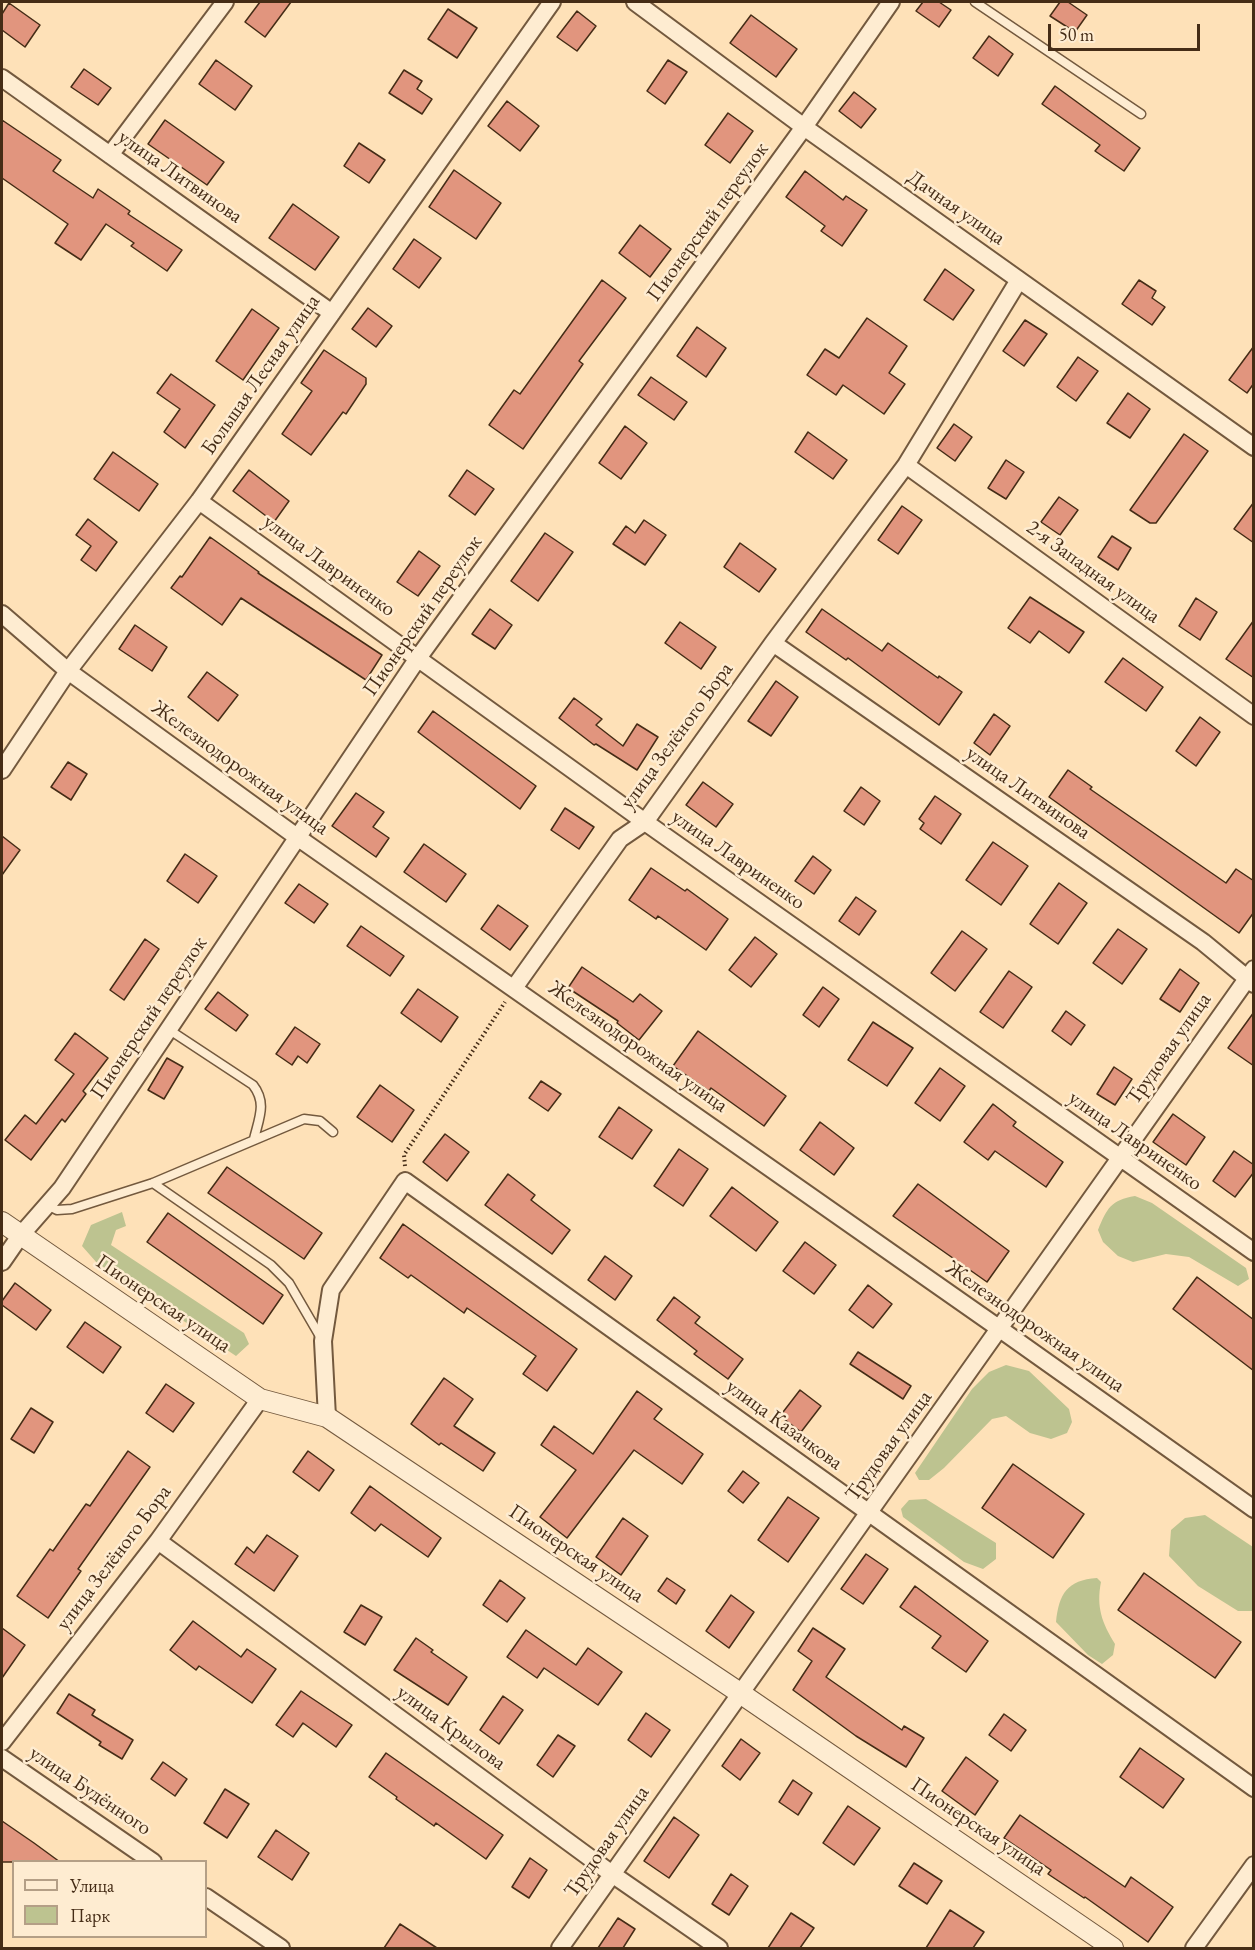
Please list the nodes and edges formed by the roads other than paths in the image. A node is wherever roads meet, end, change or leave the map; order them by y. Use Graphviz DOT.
graph roads {
  1 [pos="225,2"];
  2 [pos="552,2"];
  3 [pos="636,2"];
  4 [pos="891,2"];
  5 [pos="975,2"];
  6 [pos="2,78"];
  7 [pos="1141,114"];
  8 [pos="804,127"];
  9 [pos="110,155"];
  10 [pos="1019,280"];
  11 [pos="332,313"];
  12 [pos="1254,447"];
  13 [pos="906,465"];
  14 [pos="199,501"];
  15 [pos="2,614"];
  16 [pos="773,643"];
  17 [pos="418,658"];
  18 [pos="68,671"];
  19 [pos="1254,716"];
  20 [pos="2,770"];
  21 [pos="645,822"];
  22 [pos="297,837"];
  23 [pos="1251,977"];
  24 [pos="514,988"];
  25 [pos="168,1029"];
  26 [pos="333,1132"];
  27 [pos="254,1139"];
  28 [pos="1120,1158"];
  29 [pos="153,1183"];
  30 [pos="47,1205"];
  31 [pos="2,1222"];
  32 [pos="20,1236"];
  33 [pos="1254,1252"];
  34 [pos="2,1263"];
  35 [pos="1000,1329"];
  36 [pos="323,1341"];
  37 [pos="260,1399"];
  38 [pos="327,1417"];
  39 [pos="1254,1509"];
  40 [pos="868,1513"];
  41 [pos="158,1541"];
  42 [pos="740,1693"];
  43 [pos="2,1742"];
  44 [pos="2,1758"];
  45 [pos="1254,1788"];
  46 [pos="150,1860"];
  47 [pos="1254,1865"];
  48 [pos="612,1874"];
  49 [pos="207,1898"];
  50 [pos="281,1948"];
  51 [pos="560,1948"];
  52 [pos="719,1948"];
  53 [pos="1113,1948"];
  54 [pos="1194,1948"];
  1 -- 9 [label="street"];
  2 -- 11 [label="street, Большая Лесная улица"];
  3 -- 8 [label="street, Дачная улица"];
  4 -- 8 [label="street, Пионерский переулок"];
  5 -- 7 [label="lane"];
  6 -- 9 [label="street, улица Литвинова"];
  8 -- 10 [label="street, Дачная улица"];
  8 -- 17 [label="street, Пионерский переулок"];
  9 -- 11 [label="street, улица Литвинова"];
  10 -- 12 [label="street, Дачная улица"];
  10 -- 13 [label="street, улица Зелёного Бора"];
  11 -- 14 [label="street, Большая Лесная улица"];
  13 -- 16 [label="street, улица Зелёного Бора"];
  13 -- 19 [label="street, 2-я Западная улица"];
  14 -- 17 [label="street, улица Лавриненко"];
  14 -- 18 [label="street, Большая Лесная улица"];
  15 -- 18 [label="street, Железнодорожная улица"];
  16 -- 21 [label="street, улица Зелёного Бора"];
  16 -- 23 [label="street, улица Литвинова"];
  17 -- 21 [label="street, улица Лавриненко"];
  17 -- 22 [label="street, Пионерский переулок"];
  18 -- 20 [label="street, Большая Лесная улица"];
  18 -- 22 [label="street, Железнодорожная улица"];
  21 -- 24 [label="street, улица Зелёного Бора"];
  21 -- 28 [label="street, улица Лавриненко"];
  22 -- 24 [label="street, Железнодорожная улица"];
  22 -- 25 [label="street, Пионерский переулок"];
  23 -- 28 [label="street, Трудовая улица"];
  24 -- 35 [label="street, Железнодорожная улица"];
  25 -- 27 [label="lane"];
  25 -- 30 [label="street, Пионерский переулок"];
  26 -- 27 [label="lane"];
  27 -- 29 [label="lane"];
  28 -- 33 [label="street, улица Лавриненко"];
  28 -- 35 [label="street, Трудовая улица"];
  29 -- 30 [label="lane"];
  29 -- 36 [label="lane"];
  30 -- 32 [label="street, Пионерский переулок"];
  31 -- 32 [label="street, Пионерская улица"];
  32 -- 34 [label="street, Пионерский переулок"];
  32 -- 37 [label="street, Пионерская улица"];
  35 -- 39 [label="street, Железнодорожная улица"];
  35 -- 40 [label="street, Трудовая улица"];
  36 -- 38 [label="street"];
  36 -- 40 [label="street, улица Казачкова"];
  37 -- 38 [label="street, Пионерская улица"];
  37 -- 41 [label="street, улица Зелёного Бора"];
  38 -- 42 [label="street, Пионерская улица"];
  40 -- 42 [label="street, Трудовая улица"];
  40 -- 45 [label="street, улица Казачкова"];
  41 -- 43 [label="street, улица Зелёного Бора"];
  41 -- 48 [label="street, улица Крылова"];
  42 -- 48 [label="street, Трудовая улица"];
  42 -- 53 [label="street, Пионерская улица"];
  44 -- 46 [label="street, улица Будённого"];
  47 -- 54 [label="street"];
  48 -- 51 [label="street, Трудовая улица"];
  48 -- 52 [label="street, улица Крылова"];
  49 -- 50 [label="street"];
}
